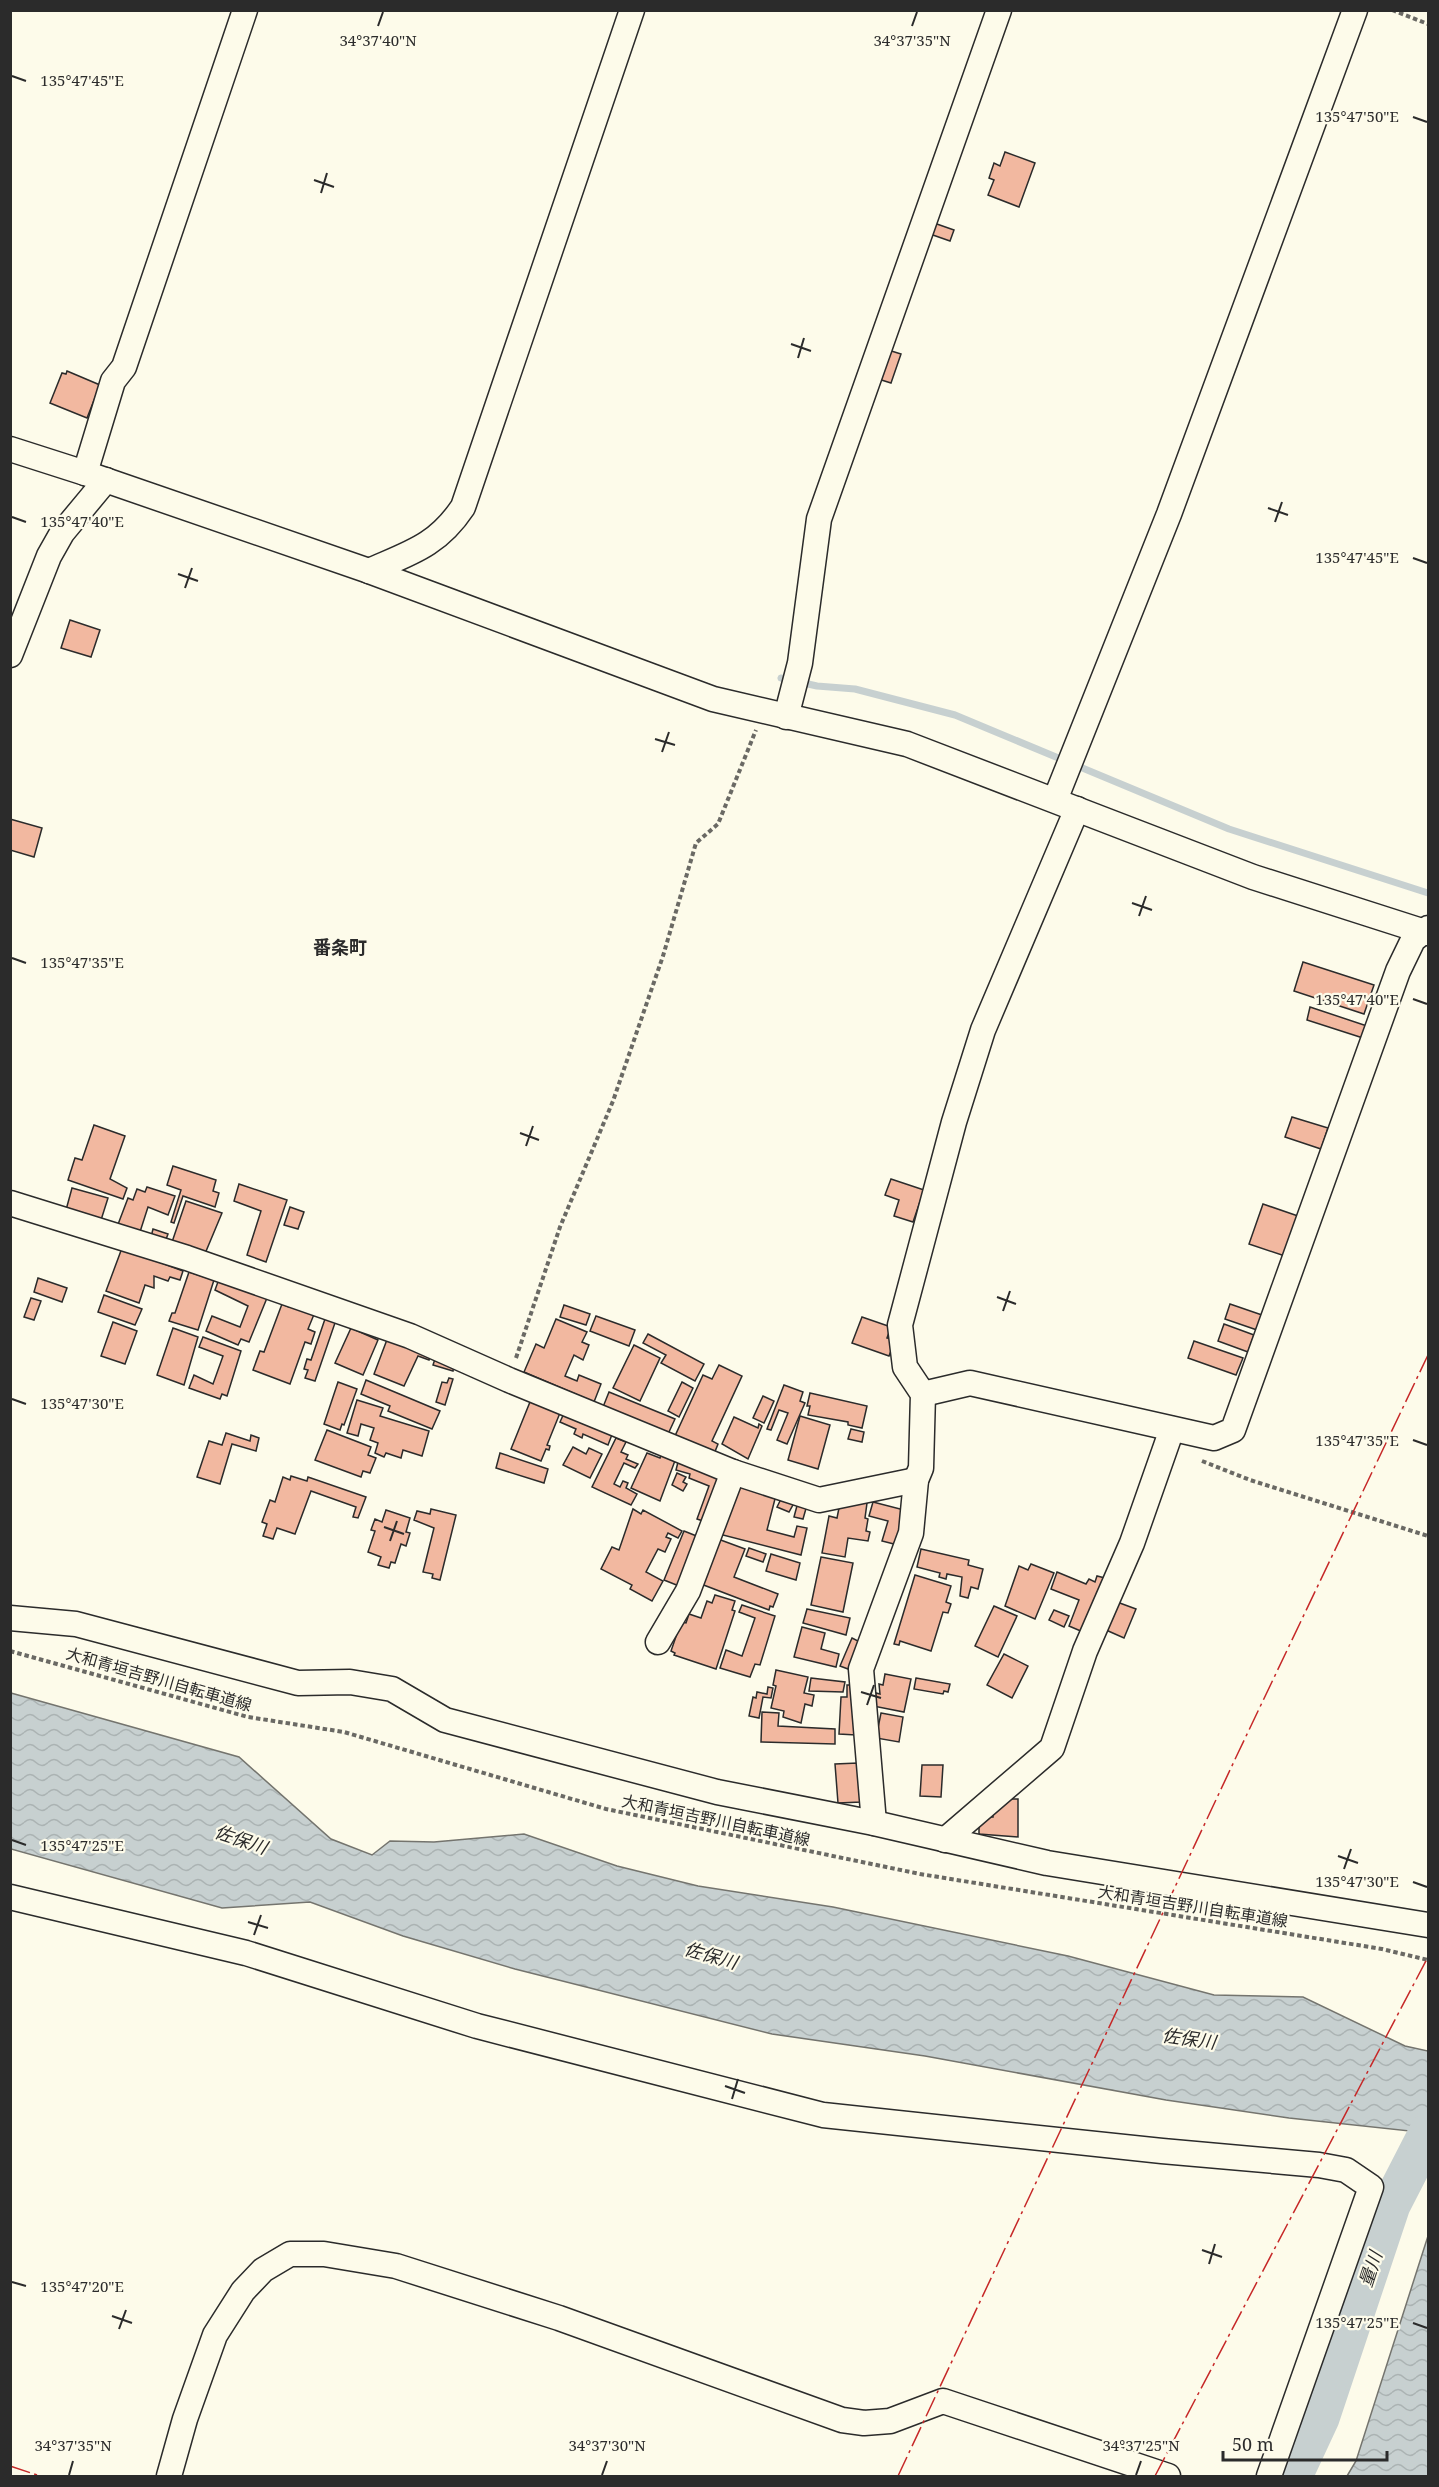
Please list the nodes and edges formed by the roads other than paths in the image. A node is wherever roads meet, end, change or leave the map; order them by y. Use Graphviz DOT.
graph roads {
  1 [pos="245,10"];
  2 [pos="632,10"];
  3 [pos="999,10"];
  4 [pos="1355,10"];
  5 [pos="10,449"];
  6 [pos="96,476"];
  7 [pos="369,571"];
  8 [pos="10,655"];
  9 [pos="786,717"];
  10 [pos="1066,805"];
  11 [pos="1427,931"];
  12 [pos="10,1203"];
  13 [pos="923,1394"];
  14 [pos="1172,1429"];
  15 [pos="733,1472"];
  16 [pos="916,1480"];
  17 [pos="10,1618"];
  18 [pos="658,1642"];
  19 [pos="874,1822"];
  20 [pos="945,1840"];
  21 [pos="10,1897"];
  22 [pos="1428,1925"];
  23 [pos="169,2476"];
  24 [pos="1168,2476"];
  25 [pos="1269,2476"];
  1 -- 6 [label="street"];
  2 -- 7 [label="street"];
  3 -- 9 [label="street"];
  4 -- 10 [label="street"];
  5 -- 6 [label="street"];
  6 -- 7 [label="street"];
  6 -- 8 [label="street"];
  7 -- 9 [label="street"];
  9 -- 10 [label="street"];
  10 -- 11 [label="street"];
  10 -- 13 [label="street"];
  11 -- 14 [label="street"];
  12 -- 15 [label="street"];
  13 -- 14 [label="street"];
  13 -- 16 [label="street"];
  14 -- 20 [label="street"];
  15 -- 16 [label="street"];
  15 -- 18 [label="street"];
  16 -- 19 [label="street"];
  17 -- 19 [label="street"];
  19 -- 20 [label="street"];
  20 -- 22 [label="street"];
  21 -- 25 [label="street"];
  23 -- 24 [label="street"];
}
